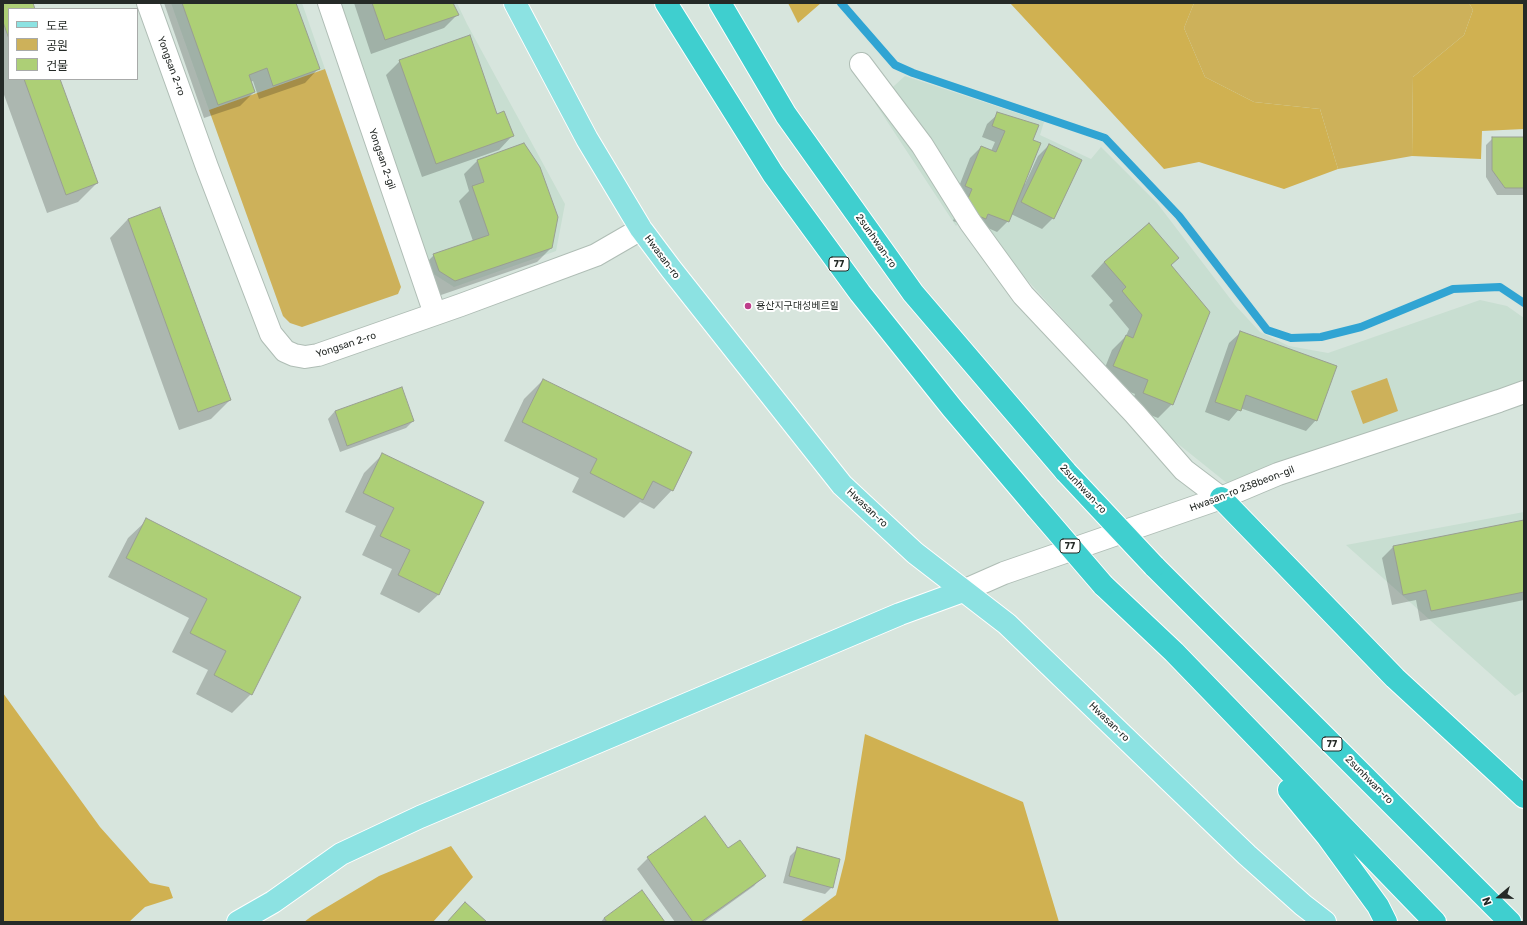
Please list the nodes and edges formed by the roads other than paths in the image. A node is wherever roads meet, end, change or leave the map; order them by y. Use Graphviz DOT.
graph roads {
  1 [pos="148,3"];
  2 [pos="329,3"];
  3 [pos="515,3"];
  4 [pos="666,3"];
  5 [pos="720,3"];
  6 [pos="861,64"];
  7 [pos="641,229"];
  8 [pos="435,314"];
  9 [pos="1524,392"];
  10 [pos="1221,498"];
  11 [pos="963,591"];
  12 [pos="1174,652"];
  13 [pos="1524,797"];
  14 [pos="273,902"];
  15 [pos="238,922"];
  16 [pos="257,922"];
  17 [pos="1325,922"];
  18 [pos="1386,922"];
  19 [pos="1435,922"];
  20 [pos="1510,922"];
  1 -- 8 [label="street, Yongsan 2-ro"];
  2 -- 8 [label="street, Yongsan 2-gil"];
  3 -- 7 [label="main road, Hwasan-ro"];
  4 -- 12 [label="highway, 77, bridge"];
  5 -- 20 [label="highway, 2sunhwan-ro / 77, bridge"];
  6 -- 10 [label="street"];
  7 -- 8 [label="street, Yongsan 2-ro"];
  7 -- 11 [label="main road, Hwasan-ro"];
  9 -- 10 [label="street, Hwasan-ro 238beon-gil"];
  10 -- 11 [label="street, Hwasan-ro 238beon-gil"];
  10 -- 13 [label="highway"];
  11 -- 14 [label="main road"];
  11 -- 17 [label="main road, Hwasan-ro"];
  12 -- 18 [label="highway"];
  12 -- 19 [label="highway, 77"];
  14 -- 15 [label="main road"];
  14 -- 16 [label="main road"];
}
